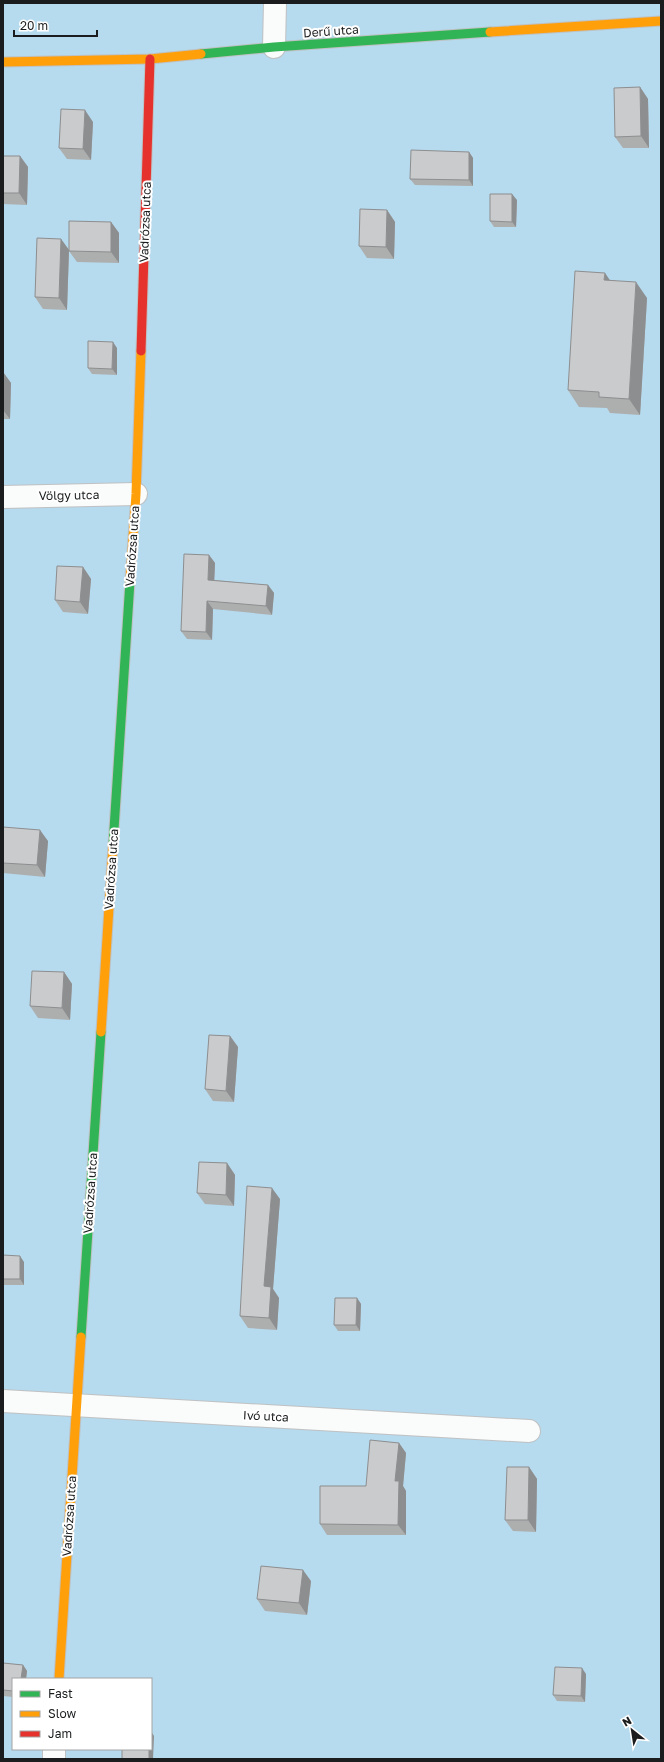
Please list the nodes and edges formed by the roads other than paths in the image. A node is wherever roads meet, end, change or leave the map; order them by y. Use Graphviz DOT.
graph roads {
  1 [pos="275,3"];
  2 [pos="661,21"];
  3 [pos="274,47"];
  4 [pos="150,59"];
  5 [pos="3,62"];
  6 [pos="136,494"];
  7 [pos="3,497"];
  8 [pos="3,1400"];
  9 [pos="76,1405"];
  10 [pos="529,1431"];
  11 [pos="59,1678"];
  1 -- 3 [label="street"];
  2 -- 3 [label="street, Derű utca"];
  3 -- 4 [label="street, Derű utca"];
  4 -- 5 [label="street, Derű utca"];
  4 -- 6 [label="street, Vadrózsa utca"];
  6 -- 7 [label="street, Völgy utca"];
  6 -- 9 [label="street, Vadrózsa utca"];
  8 -- 9 [label="street, Ivó utca"];
  9 -- 10 [label="street, Ivó utca"];
  9 -- 11 [label="street, Vadrózsa utca"];
}
